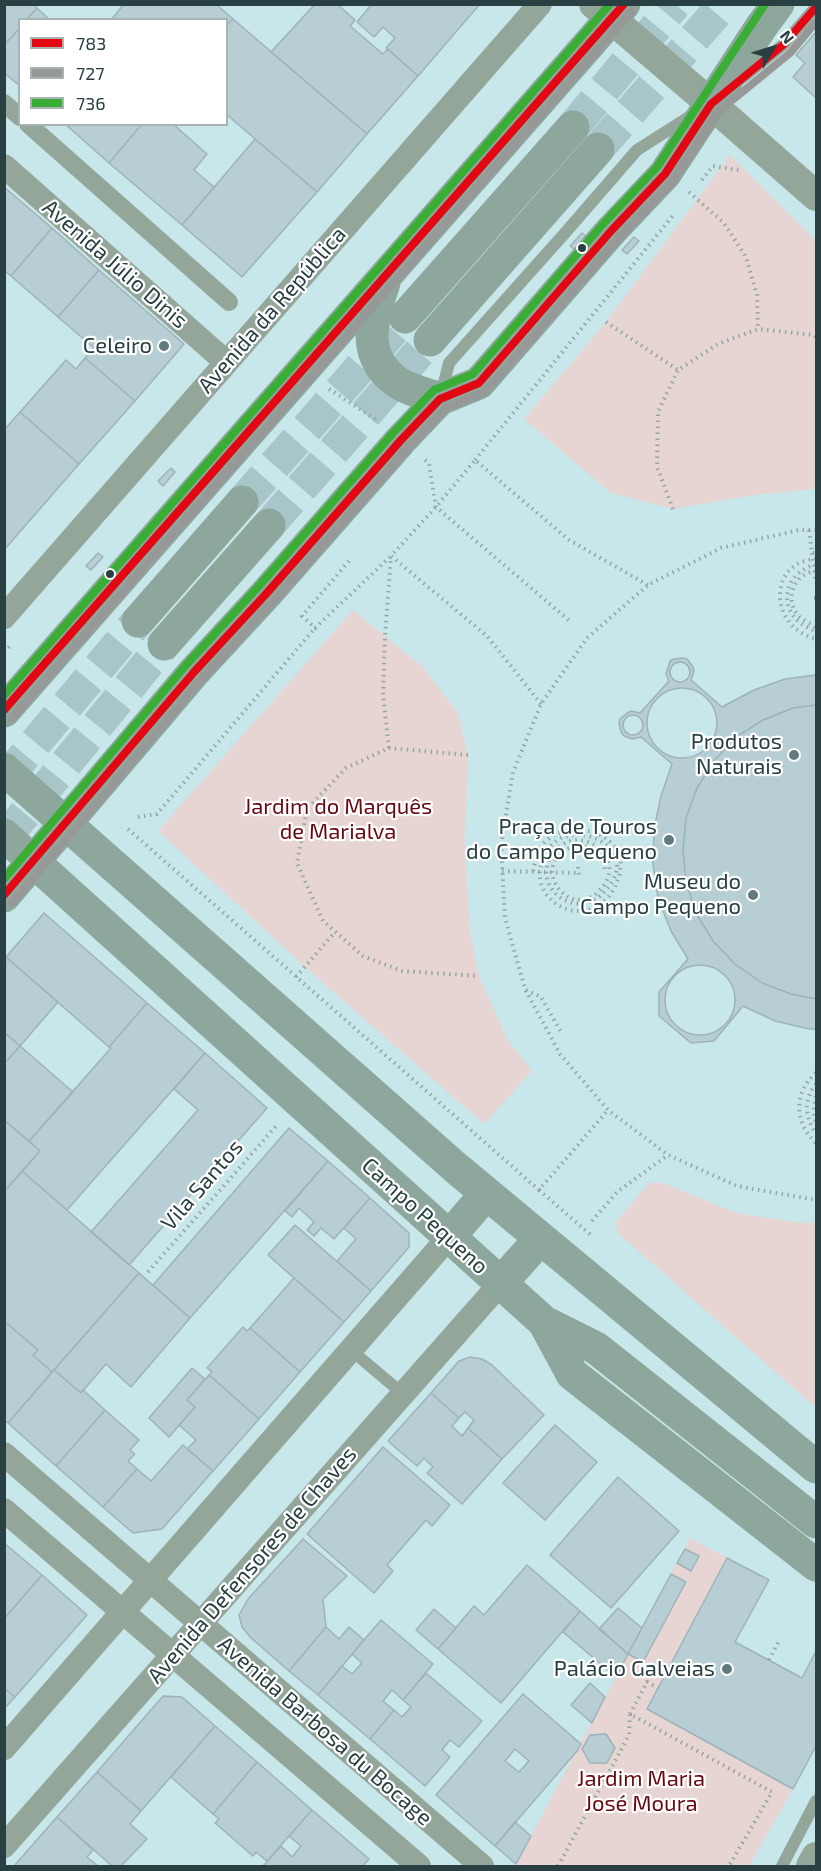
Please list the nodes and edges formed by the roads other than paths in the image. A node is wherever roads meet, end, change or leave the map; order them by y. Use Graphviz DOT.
graph roads {
  1 [pos="540,4"];
  2 [pos="778,4"];
  3 [pos="816,7"];
  4 [pos="610,9"];
  5 [pos="4,103"];
  6 [pos="711,104"];
  7 [pos="18,115"];
  8 [pos="30,126"];
  9 [pos="573,127"];
  10 [pos="598,149"];
  11 [pos="4,166"];
  12 [pos="816,196"];
  13 [pos="387,273"];
  14 [pos="229,302"];
  15 [pos="405,317"];
  16 [pos="430,340"];
  17 [pos="226,362"];
  18 [pos="440,399"];
  19 [pos="242,502"];
  20 [pos="269,525"];
  21 [pos="4,617"];
  22 [pos="138,621"];
  23 [pos="164,644"];
  24 [pos="4,711"];
  25 [pos="4,769"];
  26 [pos="65,824"];
  27 [pos="4,835"];
  28 [pos="34,861"];
  29 [pos="4,896"];
  30 [pos="486,1194"];
  31 [pos="449,1237"];
  32 [pos="540,1239"];
  33 [pos="500,1284"];
  34 [pos="544,1322"];
  35 [pos="351,1350"];
  36 [pos="403,1394"];
  37 [pos="4,1454"];
  38 [pos="816,1467"];
  39 [pos="4,1510"];
  40 [pos="816,1522"];
  41 [pos="816,1565"];
  42 [pos="151,1581"];
  43 [pos="123,1612"];
  44 [pos="201,1624"];
  45 [pos="173,1655"];
  46 [pos="4,1748"];
  47 [pos="816,1801"];
  48 [pos="4,1846"];
  49 [pos="816,1857"];
  50 [pos="419,1866"];
  51 [pos="482,1866"];
  52 [pos="782,1866"];
  53 [pos="811,1866"];
  1 -- 17 [label="street, Avenida da República"];
  2 -- 6 [label="main road"];
  3 -- 6 [label="lane"];
  4 -- 6 [label="street"];
  4 -- 13 [label="main road"];
  5 -- 7 [label="street"];
  6 -- 12 [label="street"];
  6 -- 18 [label="main road"];
  8 -- 14 [label="street, Avenida Júlio Dinis"];
  9 -- 15 [label="main road"];
  10 -- 16 [label="main road"];
  11 -- 17 [label="street, Avenida Júlio Dinis"];
  13 -- 18 [label="main road"];
  13 -- 24 [label="main road"];
  17 -- 21 [label="street, Avenida da República"];
  18 -- 26 [label="main road"];
  19 -- 22 [label="main road"];
  20 -- 23 [label="main road"];
  25 -- 26 [label="main road"];
  26 -- 28 [label="main road"];
  26 -- 30 [label="main road"];
  27 -- 28 [label="main road, Campo Pequeno"];
  28 -- 29 [label="main road"];
  28 -- 31 [label="main road, Campo Pequeno"];
  30 -- 31 [label="main road"];
  30 -- 32 [label="main road"];
  31 -- 33 [label="main road, Campo Pequeno"];
  31 -- 35 [label="street"];
  32 -- 33 [label="main road"];
  32 -- 38 [label="main road"];
  33 -- 34 [label="main road, Campo Pequeno"];
  33 -- 36 [label="street, Avenida Defensores de Chaves"];
  34 -- 40 [label="main road"];
  34 -- 41 [label="main road, Campo Pequeno"];
  35 -- 36 [label="lane"];
  35 -- 42 [label="street"];
  36 -- 44 [label="street, Avenida Defensores de Chaves"];
  37 -- 42 [label="street, Avenida Barbosa du Bocage"];
  39 -- 43 [label="street, Avenida Barbosa du Bocage"];
  42 -- 43 [label="street"];
  42 -- 44 [label="street, Avenida Barbosa du Bocage"];
  43 -- 45 [label="street, Avenida Barbosa du Bocage"];
  43 -- 46 [label="street"];
  44 -- 45 [label="street, Avenida Defensores de Chaves"];
  44 -- 51 [label="street, Avenida Barbosa du Bocage"];
  45 -- 48 [label="street, Avenida Defensores de Chaves"];
  45 -- 50 [label="street, Avenida Barbosa du Bocage"];
  47 -- 52 [label="lane"];
  49 -- 53 [label="street"];
}
